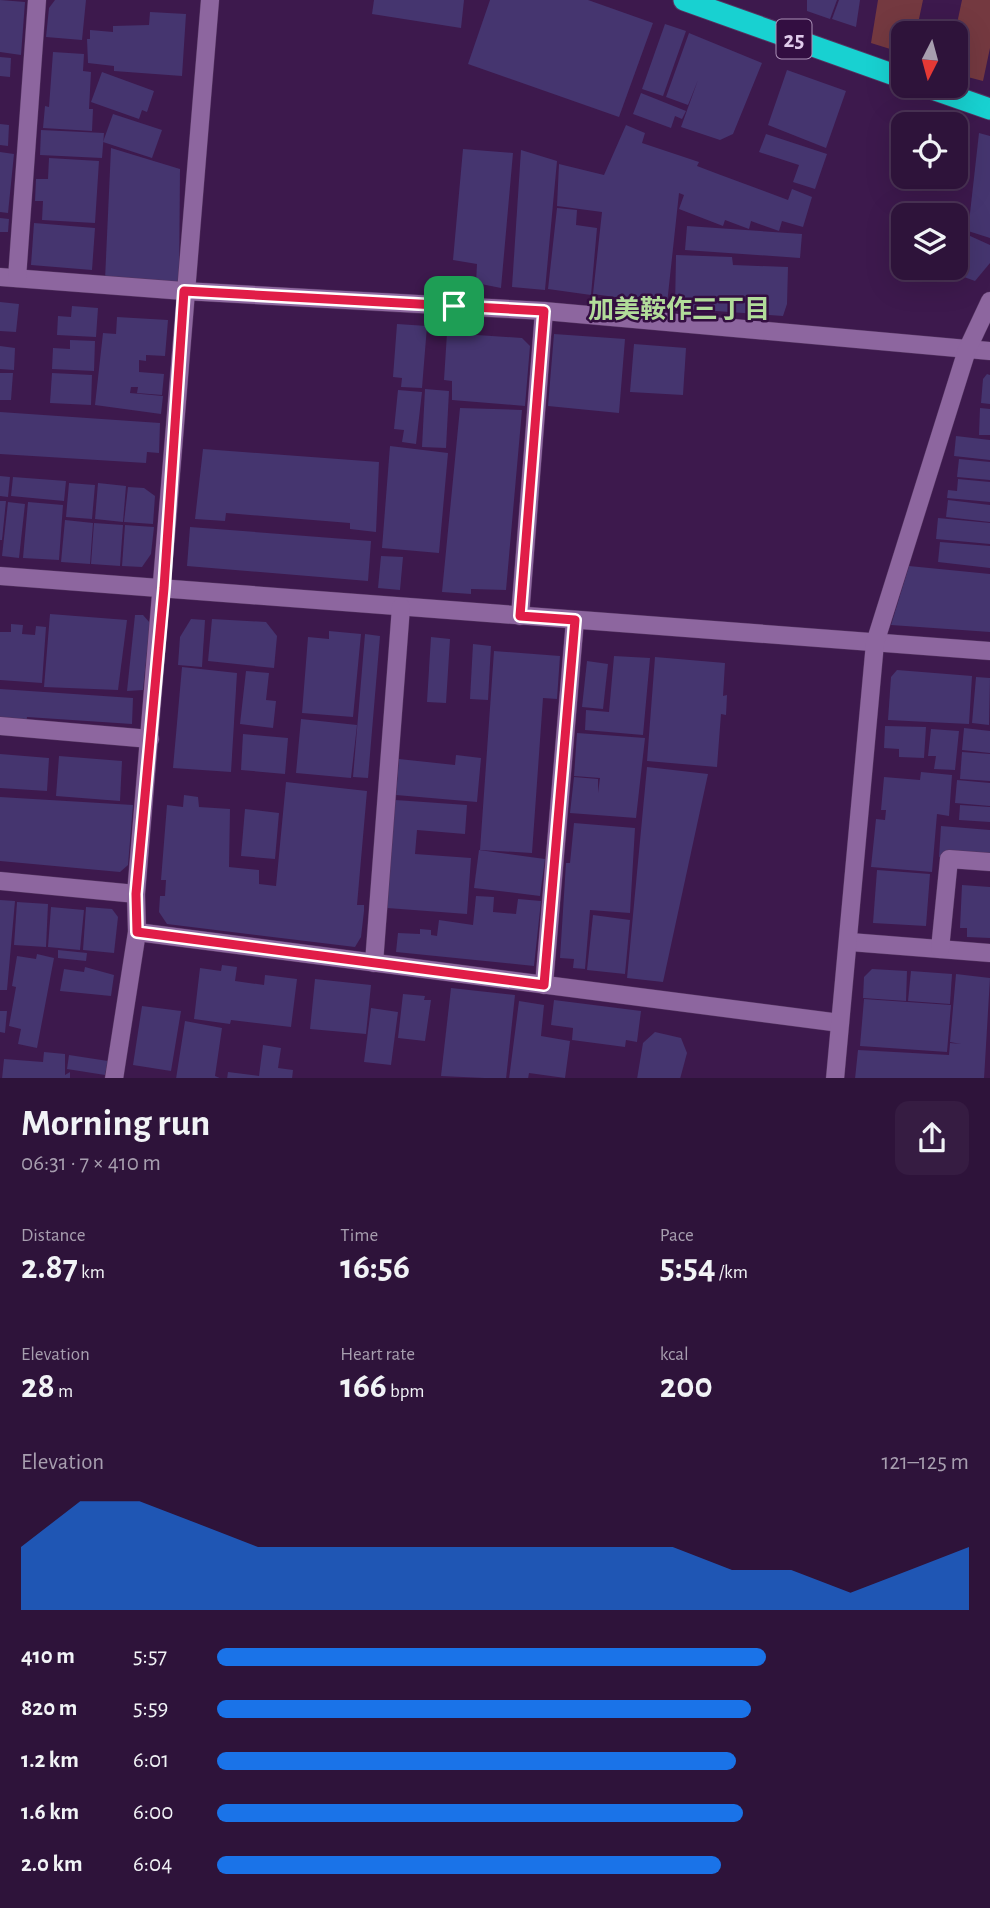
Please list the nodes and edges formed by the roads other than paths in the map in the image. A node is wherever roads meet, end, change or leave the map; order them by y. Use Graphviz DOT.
graph roads {
  1 [pos="37,0"];
  2 [pos="210,0"];
  3 [pos="684,0"];
  4 [pos="891,74"];
  5 [pos="958,98"];
  6 [pos="990,109"];
  7 [pos="8,278"];
  8 [pos="184,291"];
  9 [pos="990,301"];
  10 [pos="544,311"];
  11 [pos="967,349"];
  12 [pos="990,351"];
  13 [pos="0,576"];
  14 [pos="164,588"];
  15 [pos="401,607"];
  16 [pos="520,616"];
  17 [pos="575,620"];
  18 [pos="875,643"];
  19 [pos="990,651"];
  20 [pos="0,726"];
  21 [pos="150,739"];
  22 [pos="990,862"];
  23 [pos="0,881"];
  24 [pos="136,894"];
  25 [pos="137,932"];
  26 [pos="850,942"];
  27 [pos="940,949"];
  28 [pos="990,953"];
  29 [pos="374,963"];
  30 [pos="544,985"];
  31 [pos="840,1023"];
  32 [pos="114,1078"];
  33 [pos="835,1078"];
  1 -- 7 [label="street"];
  2 -- 8 [label="street"];
  3 -- 4 [label="highway, 25"];
  5 -- 6 [label="highway"];
  7 -- 8 [label="street"];
  8 -- 10 [label="street"];
  8 -- 14 [label="street"];
  9 -- 11 [label="street"];
  10 -- 11 [label="street"];
  10 -- 16 [label="street"];
  11 -- 12 [label="street"];
  11 -- 18 [label="street"];
  13 -- 14 [label="street"];
  14 -- 15 [label="street"];
  14 -- 21 [label="street"];
  15 -- 16 [label="street"];
  15 -- 29 [label="street"];
  16 -- 17 [label="street"];
  17 -- 18 [label="street"];
  17 -- 30 [label="street"];
  18 -- 19 [label="street"];
  18 -- 26 [label="street"];
  20 -- 21 [label="street"];
  21 -- 24 [label="street"];
  22 -- 27 [label="street"];
  23 -- 24 [label="street"];
  24 -- 25 [label="street"];
  25 -- 29 [label="street"];
  25 -- 32 [label="street"];
  26 -- 27 [label="street"];
  26 -- 31 [label="street"];
  27 -- 28 [label="street"];
  29 -- 30 [label="street"];
  30 -- 31 [label="street"];
  31 -- 33 [label="street"];
}
